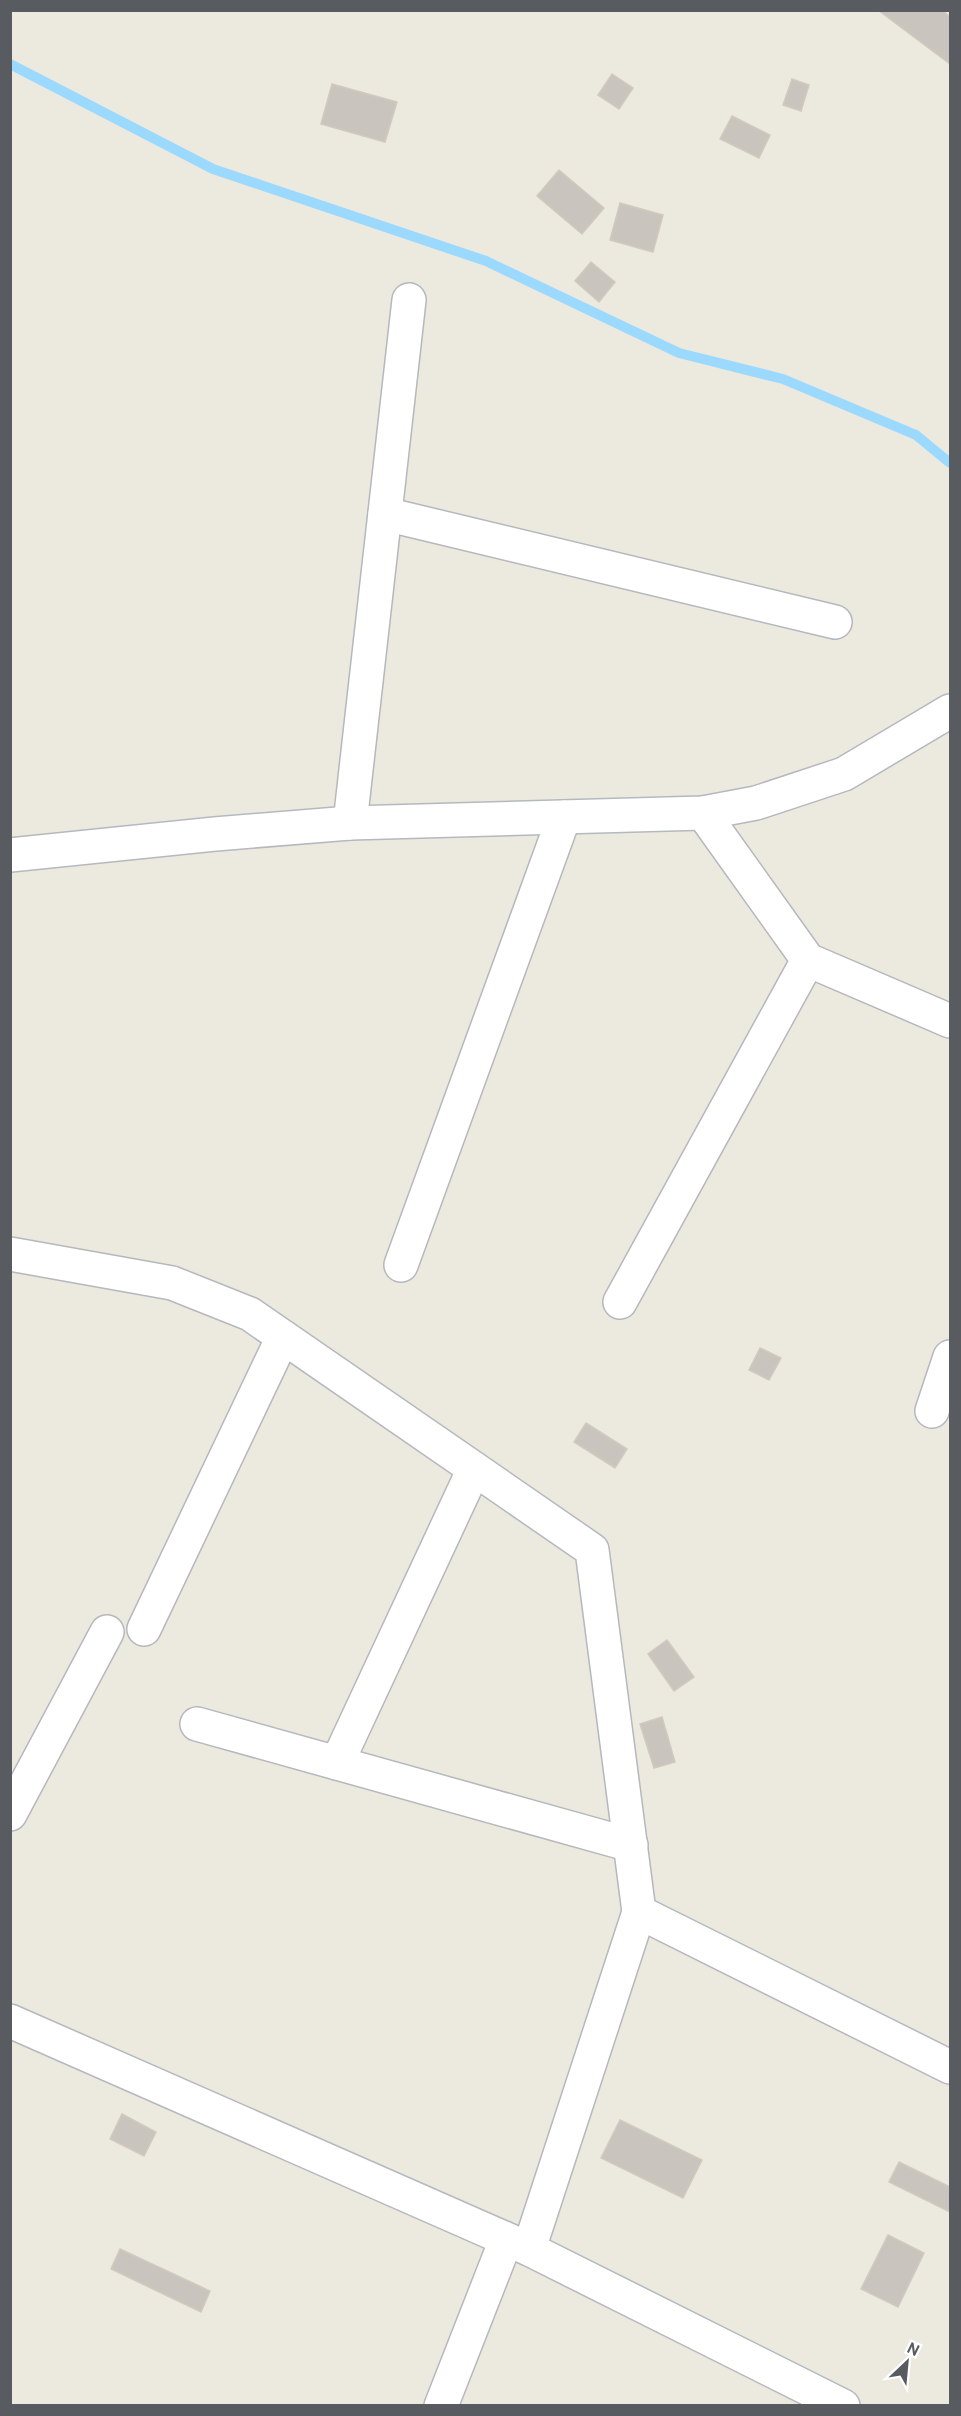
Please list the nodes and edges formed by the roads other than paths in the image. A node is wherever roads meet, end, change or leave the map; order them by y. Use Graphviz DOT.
graph roads {
  1 [pos="409,300"];
  2 [pos="385,514"];
  3 [pos="835,622"];
  4 [pos="951,711"];
  5 [pos="703,813"];
  6 [pos="564,817"];
  7 [pos="350,823"];
  8 [pos="10,855"];
  9 [pos="808,960"];
  10 [pos="951,1021"];
  11 [pos="10,1254"];
  12 [pos="400,1265"];
  13 [pos="620,1302"];
  14 [pos="283,1337"];
  15 [pos="951,1357"];
  16 [pos="932,1411"];
  17 [pos="474,1469"];
  18 [pos="144,1629"];
  19 [pos="107,1632"];
  20 [pos="196,1724"];
  21 [pos="337,1763"];
  22 [pos="10,1814"];
  23 [pos="631,1845"];
  24 [pos="639,1912"];
  25 [pos="10,2021"];
  26 [pos="951,2067"];
  27 [pos="518,2244"];
  28 [pos="830,2403"];
  29 [pos="441,2406"];
  1 -- 2 [label="street"];
  2 -- 3 [label="street"];
  2 -- 7 [label="street"];
  4 -- 5 [label="street"];
  5 -- 6 [label="street"];
  5 -- 9 [label="street"];
  6 -- 7 [label="street"];
  6 -- 12 [label="street"];
  7 -- 8 [label="street"];
  9 -- 10 [label="street"];
  9 -- 13 [label="street"];
  11 -- 14 [label="street"];
  14 -- 17 [label="street"];
  14 -- 18 [label="street"];
  15 -- 16 [label="street"];
  17 -- 21 [label="street"];
  17 -- 23 [label="street"];
  19 -- 22 [label="street"];
  20 -- 21 [label="street"];
  21 -- 23 [label="street"];
  23 -- 24 [label="street"];
  24 -- 26 [label="street"];
  24 -- 27 [label="street"];
  25 -- 27 [label="street"];
  27 -- 28 [label="street"];
  27 -- 29 [label="street"];
}
